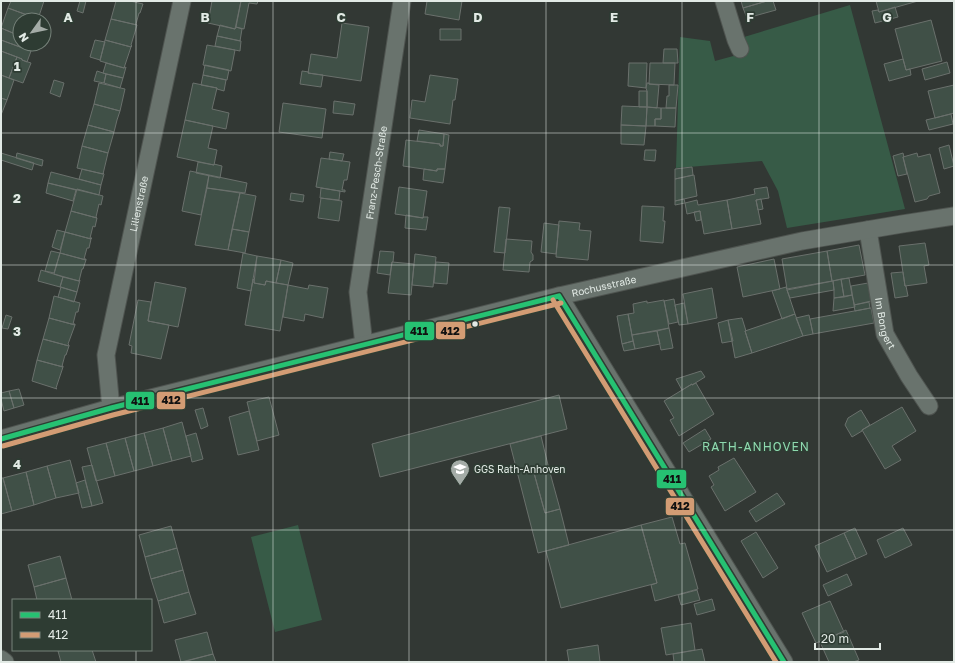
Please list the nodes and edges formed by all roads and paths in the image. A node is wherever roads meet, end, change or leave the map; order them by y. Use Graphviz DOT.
graph roads {
  1 [pos="182,1"];
  2 [pos="402,1"];
  3 [pos="724,1"];
  4 [pos="740,49"];
  5 [pos="954,216"];
  6 [pos="868,230"];
  7 [pos="559,296"];
  8 [pos="364,344"];
  9 [pos="929,406"];
  10 [pos="111,408"];
  11 [pos="1,439"];
  12 [pos="1,659"];
  13 [pos="5,662"];
  14 [pos="784,662"];
  1 -- 10 [label="street, Lilienstraße"];
  2 -- 8 [label="street, Franz-Pesch-Straße"];
  3 -- 4 [label="street"];
  5 -- 6 [label="street, Rochusstraße"];
  6 -- 7 [label="street, Rochusstraße"];
  6 -- 9 [label="street, Im Bongert"];
  7 -- 8 [label="street, Rochusstraße"];
  7 -- 14 [label="street"];
  8 -- 10 [label="street, Rochusstraße"];
  10 -- 11 [label="street, Rochusstraße"];
  12 -- 13 [label="street"];
}
